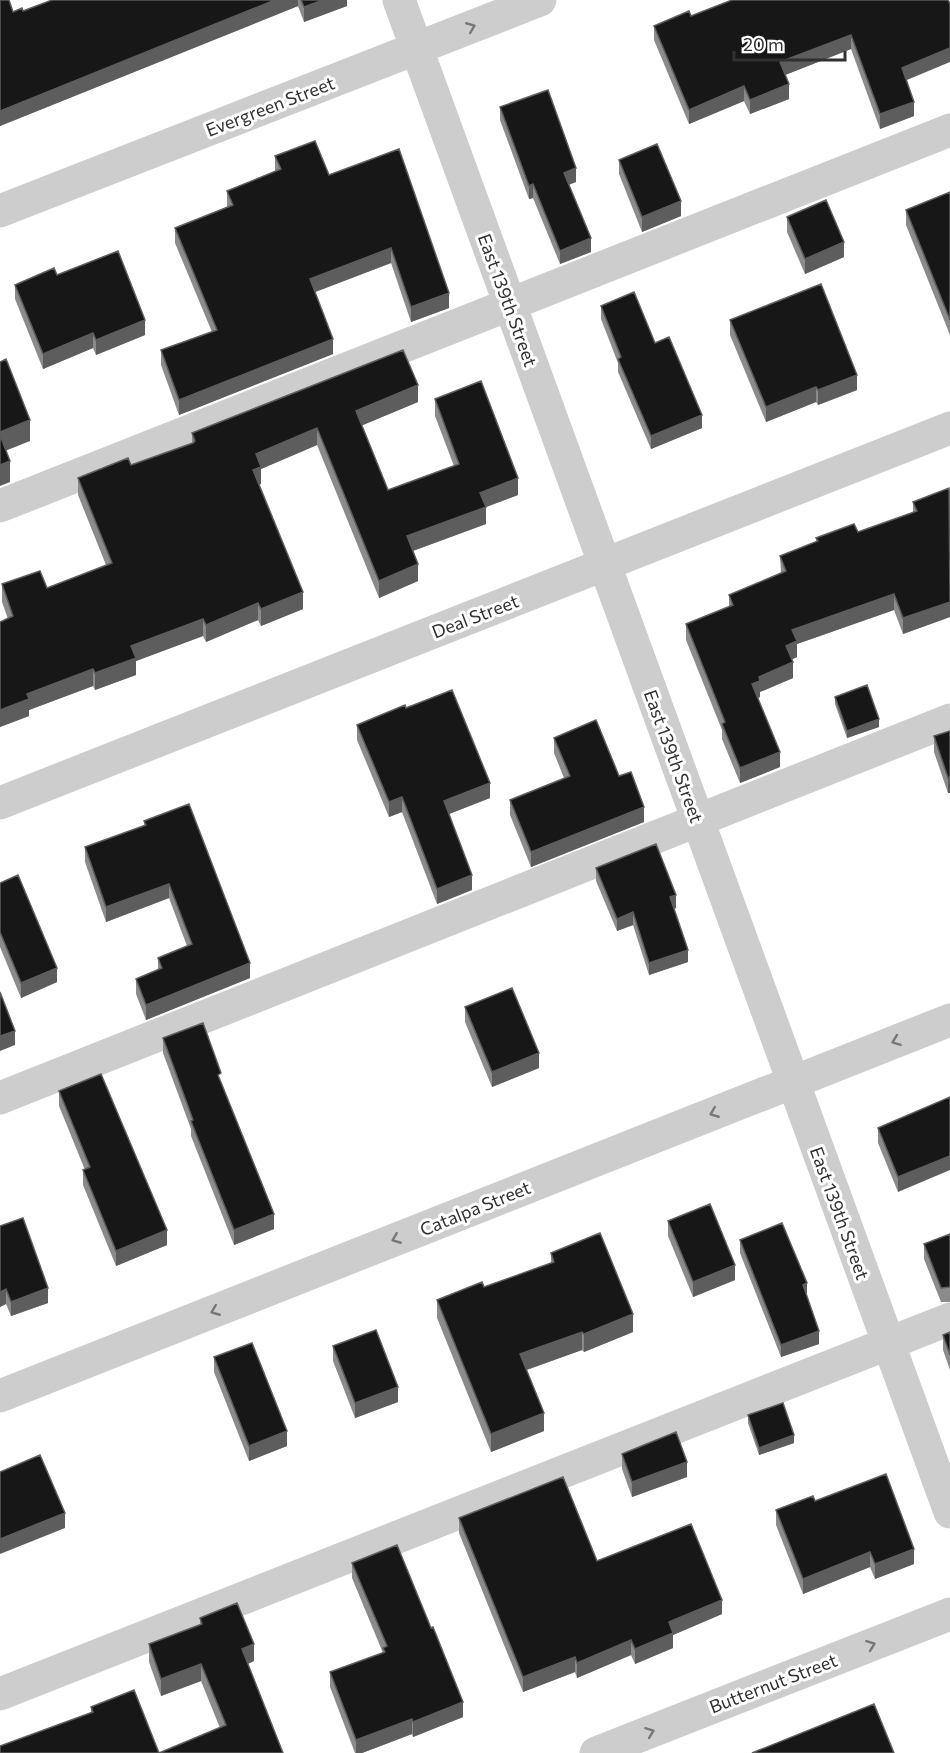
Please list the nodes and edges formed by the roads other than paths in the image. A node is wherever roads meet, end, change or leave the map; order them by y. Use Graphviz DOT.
graph roads {
  1 [pos="399,0"];
  2 [pos="540,0"];
  3 [pos="417,49"];
  4 [pos="950,130"];
  5 [pos="0,211"];
  6 [pos="509,305"];
  7 [pos="950,428"];
  8 [pos="0,506"];
  9 [pos="604,565"];
  10 [pos="950,720"];
  11 [pos="0,803"];
  12 [pos="698,821"];
  13 [pos="950,1020"];
  14 [pos="792,1082"];
  15 [pos="0,1098"];
  16 [pos="950,1319"];
  17 [pos="888,1343"];
  18 [pos="0,1396"];
  19 [pos="950,1512"];
  20 [pos="950,1614"];
  21 [pos="0,1694"];
  22 [pos="596,1753"];
  1 -- 3 [label="street, East 139th Street"];
  3 -- 2 [label="street, Evergreen Street, one-way"];
  3 -- 5 [label="street, Evergreen Street"];
  3 -- 6 [label="street, East 139th Street"];
  4 -- 6 [label="street"];
  6 -- 8 [label="street"];
  6 -- 9 [label="street, East 139th Street"];
  7 -- 9 [label="street, Deal Street"];
  9 -- 11 [label="street, Deal Street"];
  9 -- 12 [label="street, East 139th Street"];
  10 -- 12 [label="street"];
  12 -- 14 [label="street, East 139th Street"];
  12 -- 15 [label="street"];
  13 -- 14 [label="street, Catalpa Street, one-way"];
  14 -- 17 [label="street, East 139th Street"];
  14 -- 18 [label="street, Catalpa Street, one-way"];
  16 -- 17 [label="street"];
  17 -- 19 [label="street, East 139th Street"];
  17 -- 21 [label="street"];
  22 -- 20 [label="street, Butternut Street, one-way"];
}
